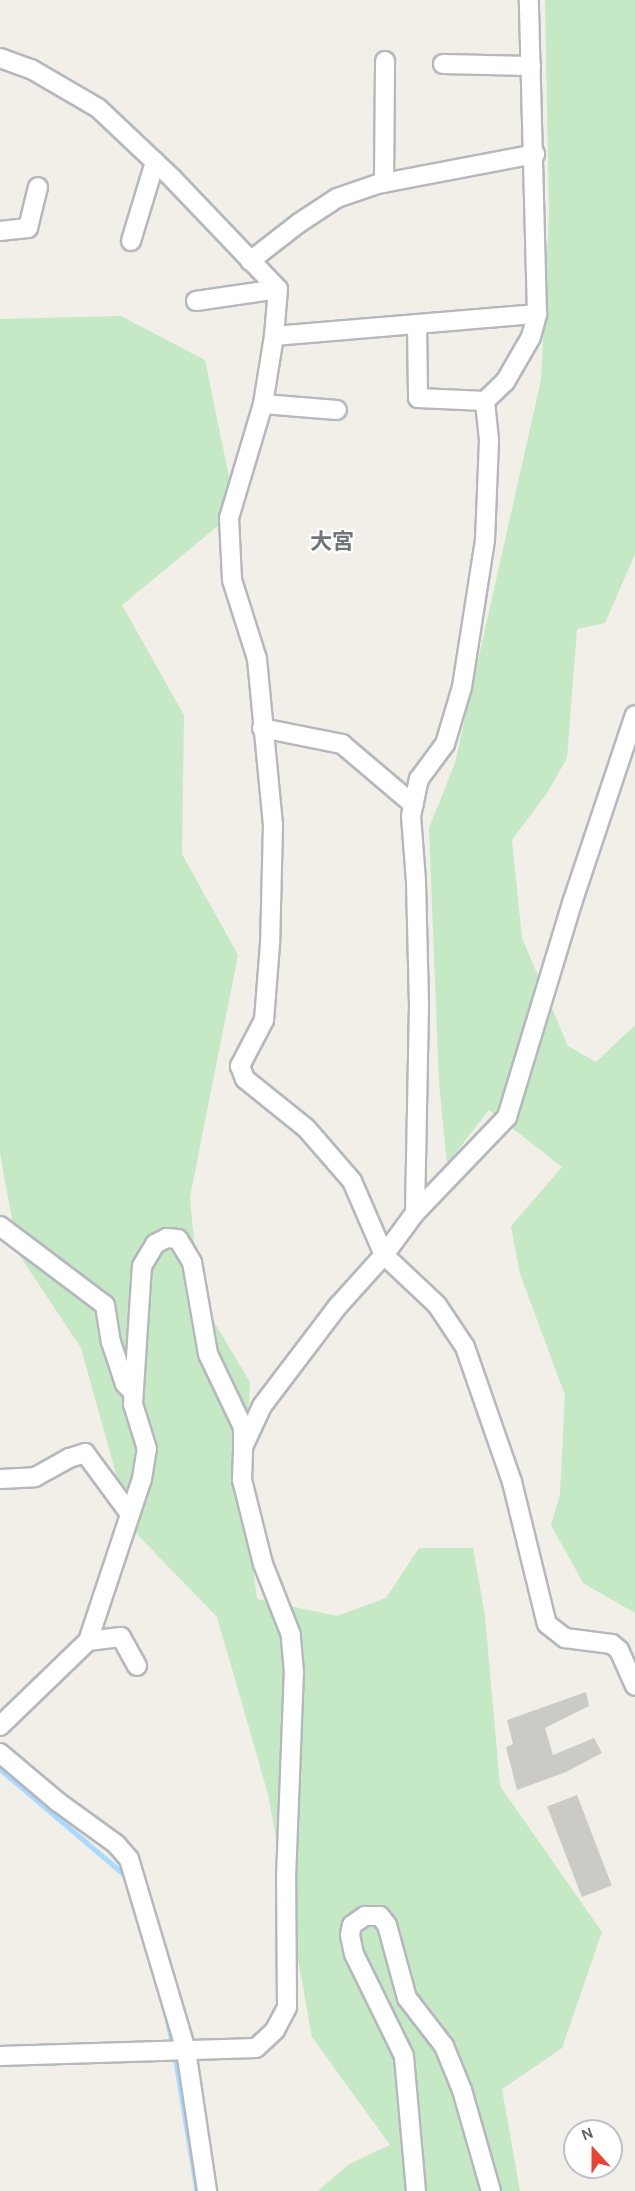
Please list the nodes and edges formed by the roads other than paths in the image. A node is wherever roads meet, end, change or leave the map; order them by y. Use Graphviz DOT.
graph roads {
  1 [pos="529,0"];
  2 [pos="0,58"];
  3 [pos="385,62"];
  4 [pos="443,64"];
  5 [pos="531,66"];
  6 [pos="535,154"];
  7 [pos="155,162"];
  8 [pos="384,183"];
  9 [pos="38,187"];
  10 [pos="0,231"];
  11 [pos="131,242"];
  12 [pos="250,261"];
  13 [pos="278,289"];
  14 [pos="196,301"];
  15 [pos="537,314"];
  16 [pos="417,324"];
  17 [pos="274,336"];
  18 [pos="485,402"];
  19 [pos="263,404"];
  20 [pos="337,410"];
  21 [pos="635,716"];
  22 [pos="262,728"];
  23 [pos="414,805"];
  24 [pos="415,1213"];
  25 [pos="0,1226"];
  26 [pos="384,1255"];
  27 [pos="133,1392"];
  28 [pos="243,1447"];
  29 [pos="0,1479"];
  30 [pos="130,1514"];
  31 [pos="88,1641"];
  32 [pos="137,1666"];
  33 [pos="635,1686"];
  34 [pos="0,1726"];
  35 [pos="0,1753"];
  36 [pos="186,2050"];
  37 [pos="0,2056"];
  38 [pos="207,2191"];
  39 [pos="416,2191"];
  40 [pos="491,2191"];
  1 -- 5 [label="street"];
  2 -- 7 [label="street"];
  3 -- 8 [label="street"];
  4 -- 5 [label="street"];
  5 -- 6 [label="street"];
  6 -- 8 [label="street"];
  6 -- 15 [label="street"];
  7 -- 11 [label="street"];
  7 -- 12 [label="street"];
  8 -- 12 [label="street"];
  9 -- 10 [label="street"];
  12 -- 13 [label="street"];
  13 -- 14 [label="street"];
  13 -- 17 [label="street"];
  15 -- 16 [label="street"];
  15 -- 18 [label="street"];
  16 -- 17 [label="street"];
  16 -- 18 [label="street"];
  17 -- 19 [label="street"];
  18 -- 23 [label="street"];
  19 -- 20 [label="street"];
  19 -- 22 [label="street"];
  21 -- 24 [label="street"];
  22 -- 23 [label="street"];
  22 -- 26 [label="street"];
  23 -- 24 [label="street"];
  24 -- 26 [label="street"];
  25 -- 27 [label="street"];
  26 -- 28 [label="street"];
  26 -- 33 [label="street"];
  27 -- 28 [label="street"];
  27 -- 30 [label="street"];
  28 -- 36 [label="street"];
  29 -- 30 [label="street"];
  30 -- 31 [label="street"];
  31 -- 32 [label="street"];
  31 -- 34 [label="street"];
  35 -- 36 [label="street"];
  36 -- 37 [label="street"];
  36 -- 38 [label="street"];
  39 -- 40 [label="street"];
}
